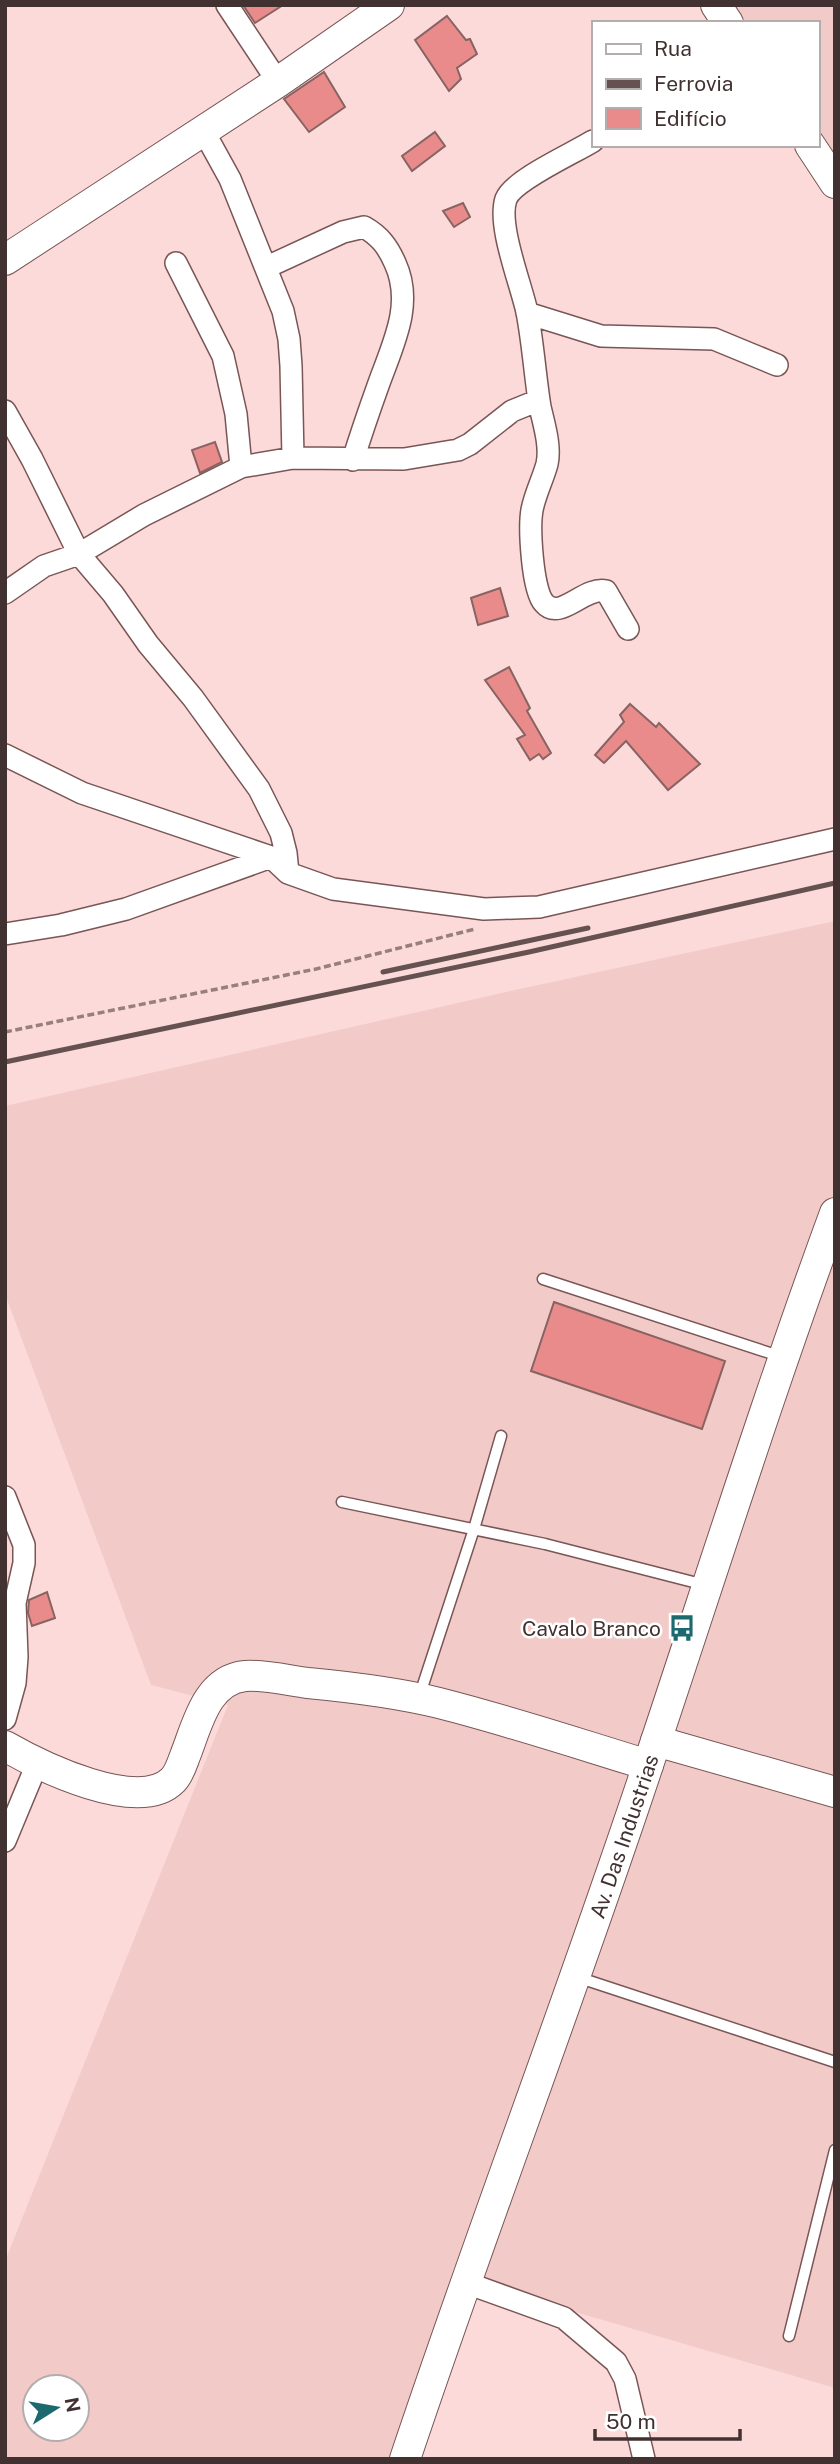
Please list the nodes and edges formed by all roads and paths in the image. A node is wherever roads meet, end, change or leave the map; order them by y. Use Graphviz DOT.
graph roads {
  1 [pos="227,5"];
  2 [pos="389,5"];
  3 [pos="716,5"];
  4 [pos="727,21"];
  5 [pos="278,82"];
  6 [pos="204,130"];
  7 [pos="592,142"];
  8 [pos="811,147"];
  9 [pos="835,183"];
  10 [pos="5,260"];
  11 [pos="176,263"];
  12 [pos="267,267"];
  13 [pos="527,313"];
  14 [pos="777,365"];
  15 [pos="539,400"];
  16 [pos="5,411"];
  17 [pos="293,458"];
  18 [pos="353,460"];
  19 [pos="241,467"];
  20 [pos="79,554"];
  21 [pos="5,593"];
  22 [pos="628,629"];
  23 [pos="5,755"];
  24 [pos="835,839"];
  25 [pos="271,857"];
  26 [pos="288,873"];
  27 [pos="475,929"];
  28 [pos="5,934"];
  29 [pos="5,1032"];
  30 [pos="835,1213"];
  31 [pos="543,1279"];
  32 [pos="782,1357"];
  33 [pos="501,1436"];
  34 [pos="5,1496"];
  35 [pos="341,1502"];
  36 [pos="474,1529"];
  37 [pos="707,1585"];
  38 [pos="418,1699"];
  39 [pos="5,1719"];
  40 [pos="5,1746"];
  41 [pos="652,1753"];
  42 [pos="37,1764"];
  43 [pos="835,1792"];
  44 [pos="5,1841"];
  45 [pos="575,1976"];
  46 [pos="835,2062"];
  47 [pos="835,2150"];
  48 [pos="464,2282"];
  49 [pos="789,2336"];
  50 [pos="405,2459"];
  51 [pos="644,2459"];
  1 -- 5 [label="street"];
  2 -- 5 [label="street"];
  3 -- 4 [label="street"];
  5 -- 6 [label="street"];
  6 -- 10 [label="street"];
  6 -- 12 [label="street"];
  7 -- 13 [label="street"];
  8 -- 9 [label="street"];
  11 -- 19 [label="street"];
  12 -- 17 [label="street"];
  12 -- 18 [label="street"];
  13 -- 14 [label="street"];
  13 -- 15 [label="street"];
  15 -- 18 [label="street"];
  15 -- 22 [label="street"];
  16 -- 20 [label="street"];
  17 -- 18 [label="street"];
  17 -- 19 [label="street"];
  19 -- 20 [label="street"];
  20 -- 21 [label="street"];
  20 -- 26 [label="street"];
  23 -- 25 [label="street"];
  24 -- 26 [label="street"];
  25 -- 26 [label="street"];
  25 -- 28 [label="street"];
  27 -- 29 [label="path"];
  30 -- 32 [label="street, Av. Das Industrias"];
  31 -- 32 [label="lane"];
  32 -- 37 [label="street, Av. Das Industrias"];
  33 -- 36 [label="lane"];
  34 -- 39 [label="street"];
  35 -- 36 [label="lane"];
  36 -- 37 [label="lane"];
  36 -- 38 [label="lane"];
  37 -- 41 [label="street, Av. Das Industrias"];
  38 -- 41 [label="street"];
  38 -- 42 [label="street"];
  40 -- 42 [label="street"];
  41 -- 43 [label="street"];
  41 -- 45 [label="street, Av. Das Industrias"];
  42 -- 44 [label="street"];
  45 -- 46 [label="lane"];
  45 -- 48 [label="street, Av. Das Industrias"];
  47 -- 49 [label="lane"];
  48 -- 50 [label="street, Av. Das Industrias"];
  48 -- 51 [label="street"];
}
